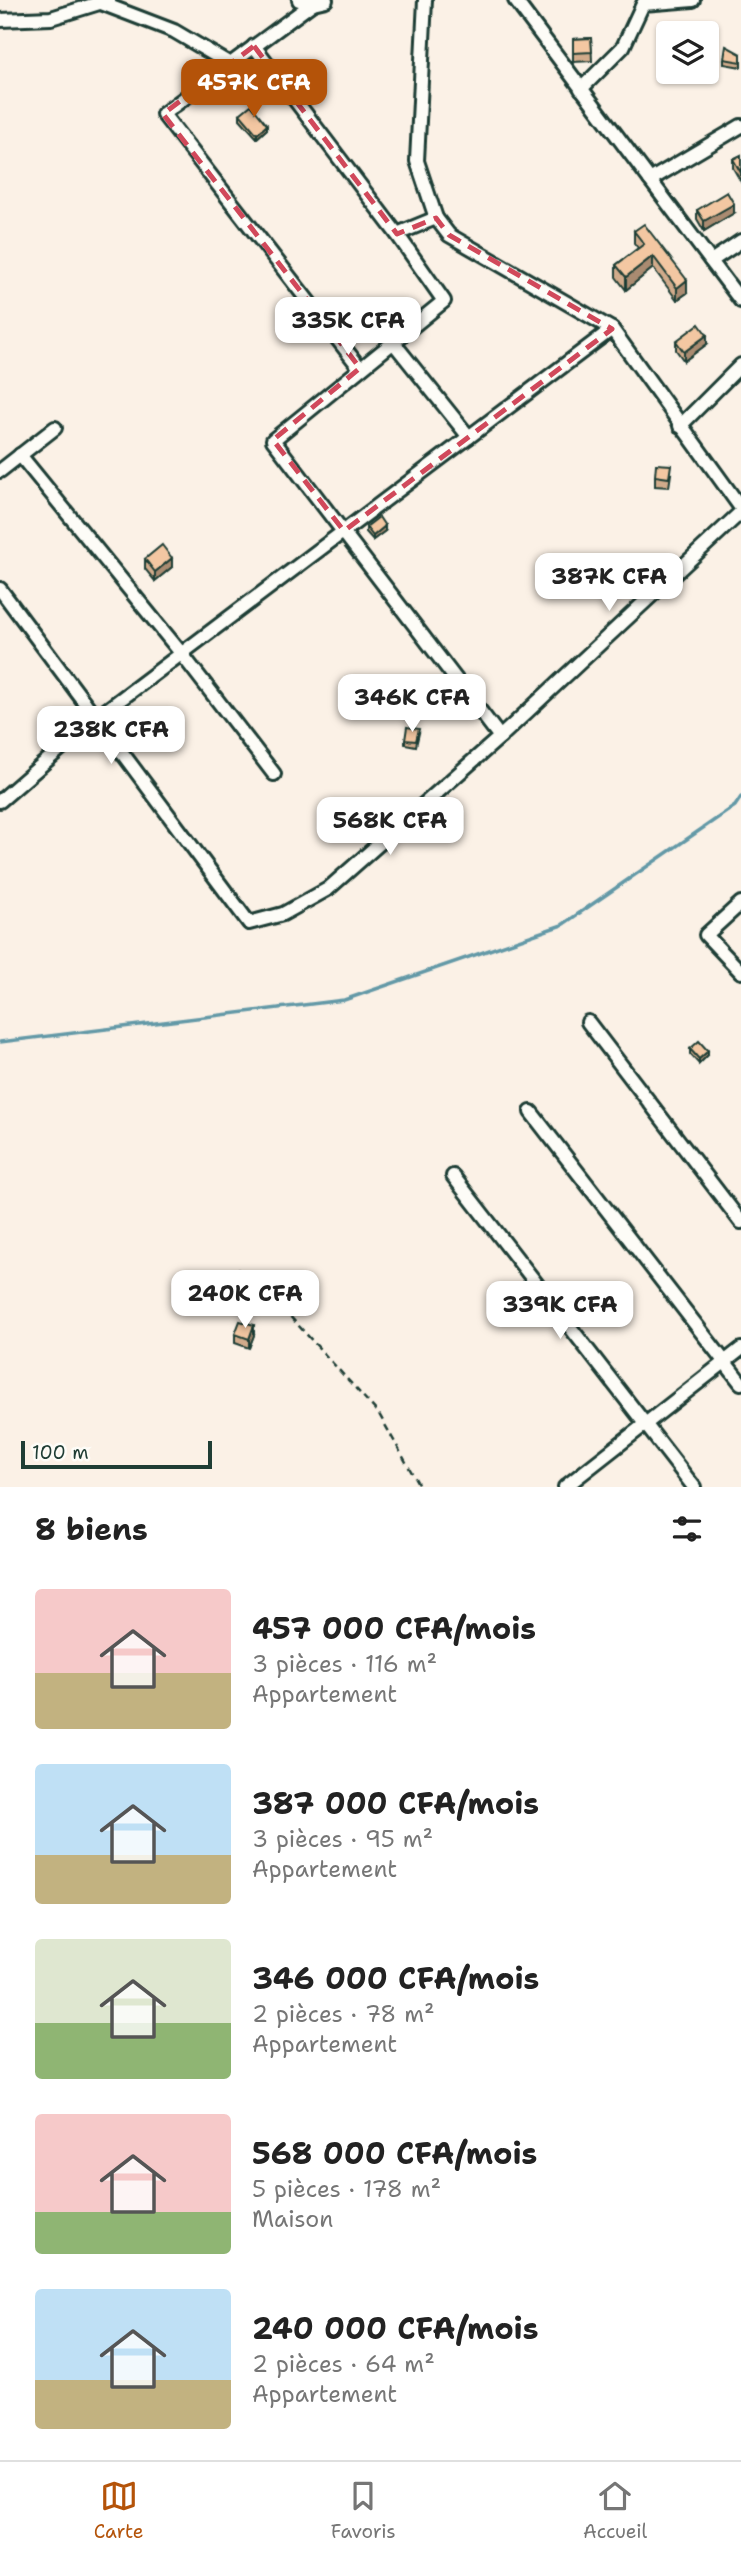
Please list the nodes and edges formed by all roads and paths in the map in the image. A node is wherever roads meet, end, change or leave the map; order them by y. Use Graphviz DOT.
graph roads {
  1 [pos="299,0"];
  2 [pos="326,0"];
  3 [pos="425,0"];
  4 [pos="515,0"];
  5 [pos="693,0"];
  6 [pos="105,2"];
  7 [pos="641,2"];
  8 [pos="313,3"];
  9 [pos="0,20"];
  10 [pos="254,46"];
  11 [pos="230,64"];
  12 [pos="581,89"];
  13 [pos="741,126"];
  14 [pos="650,180"];
  15 [pos="436,218"];
  16 [pos="397,234"];
  17 [pos="741,241"];
  18 [pos="711,261"];
  19 [pos="741,301"];
  20 [pos="611,329"];
  21 [pos="393,342"];
  22 [pos="741,365"];
  23 [pos="360,368"];
  24 [pos="680,426"];
  25 [pos="55,428"];
  26 [pos="469,437"];
  27 [pos="20,455"];
  28 [pos="0,471"];
  29 [pos="741,510"];
  30 [pos="344,531"];
  31 [pos="0,589"];
  32 [pos="181,653"];
  33 [pos="96,718"];
  34 [pos="499,737"];
  35 [pos="274,774"];
  36 [pos="0,801"];
  37 [pos="741,903"];
  38 [pos="741,972"];
  39 [pos="587,1022"];
  40 [pos="531,1112"];
  41 [pos="453,1176"];
  42 [pos="741,1222"];
  43 [pos="237,1269"];
  44 [pos="741,1349"];
  45 [pos="725,1362"];
  46 [pos="741,1383"];
  47 [pos="645,1424"];
  48 [pos="420,1487"];
  49 [pos="565,1487"];
  50 [pos="694,1487"];
  1 -- 8 [label="street"];
  2 -- 8 [label="street"];
  3 -- 15 [label="street"];
  4 -- 12 [label="street"];
  5 -- 7 [label="street"];
  6 -- 9 [label="street"];
  6 -- 11 [label="street"];
  7 -- 12 [label="street"];
  8 -- 10 [label="street"];
  10 -- 11 [label="street"];
  10 -- 16 [label="street"];
  11 -- 23 [label="street"];
  12 -- 14 [label="street"];
  13 -- 14 [label="street"];
  14 -- 18 [label="street"];
  15 -- 16 [label="street"];
  15 -- 20 [label="street"];
  16 -- 21 [label="street"];
  17 -- 18 [label="street"];
  18 -- 19 [label="street"];
  20 -- 24 [label="street"];
  20 -- 26 [label="street"];
  21 -- 23 [label="street"];
  21 -- 26 [label="street"];
  22 -- 24 [label="street"];
  23 -- 30 [label="street"];
  24 -- 29 [label="street"];
  25 -- 27 [label="street"];
  26 -- 30 [label="street"];
  27 -- 28 [label="street"];
  27 -- 32 [label="street"];
  29 -- 34 [label="street"];
  30 -- 32 [label="street"];
  30 -- 34 [label="street"];
  31 -- 33 [label="street"];
  32 -- 33 [label="street"];
  32 -- 35 [label="street"];
  33 -- 34 [label="street"];
  33 -- 36 [label="street"];
  37 -- 38 [label="street"];
  39 -- 42 [label="street"];
  40 -- 45 [label="street"];
  41 -- 47 [label="street"];
  43 -- 48 [label="path"];
  44 -- 45 [label="street"];
  45 -- 46 [label="street"];
  45 -- 47 [label="street"];
  47 -- 49 [label="street"];
  47 -- 50 [label="street"];
}
